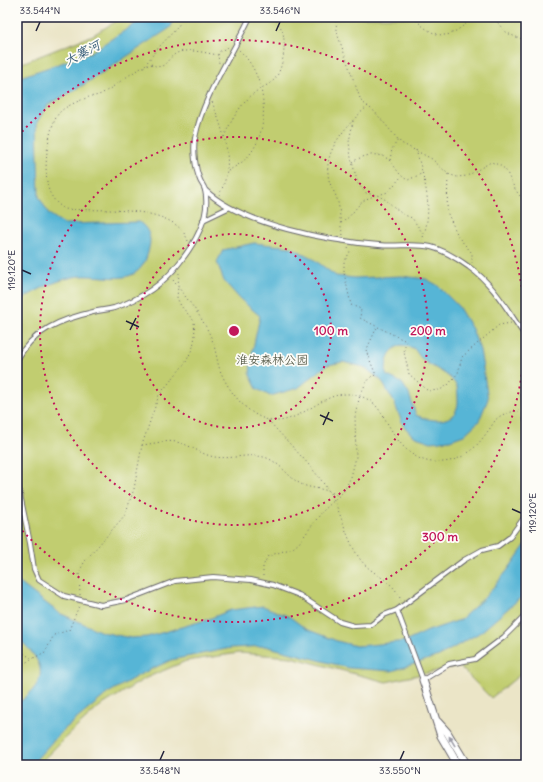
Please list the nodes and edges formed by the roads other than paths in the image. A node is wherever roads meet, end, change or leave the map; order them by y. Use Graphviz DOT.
graph roads {
  1 [pos="250,17"];
  2 [pos="205,190"];
  3 [pos="228,208"];
  4 [pos="204,220"];
  5 [pos="526,337"];
  6 [pos="17,360"];
  7 [pos="526,379"];
  8 [pos="526,421"];
  9 [pos="17,480"];
  10 [pos="526,515"];
  11 [pos="397,610"];
  12 [pos="526,615"];
  13 [pos="423,680"];
  14 [pos="435,718"];
  15 [pos="458,765"];
  16 [pos="466,765"];
  1 -- 2 [label="street"];
  2 -- 3 [label="street"];
  2 -- 4 [label="street"];
  3 -- 4 [label="street"];
  3 -- 5 [label="street"];
  4 -- 6 [label="street"];
  7 -- 8 [label="street"];
  9 -- 11 [label="street"];
  10 -- 11 [label="street"];
  11 -- 13 [label="street"];
  12 -- 13 [label="street"];
  13 -- 14 [label="street"];
  14 -- 15 [label="street"];
  16 -- 14 [label="street, one-way"];
}
